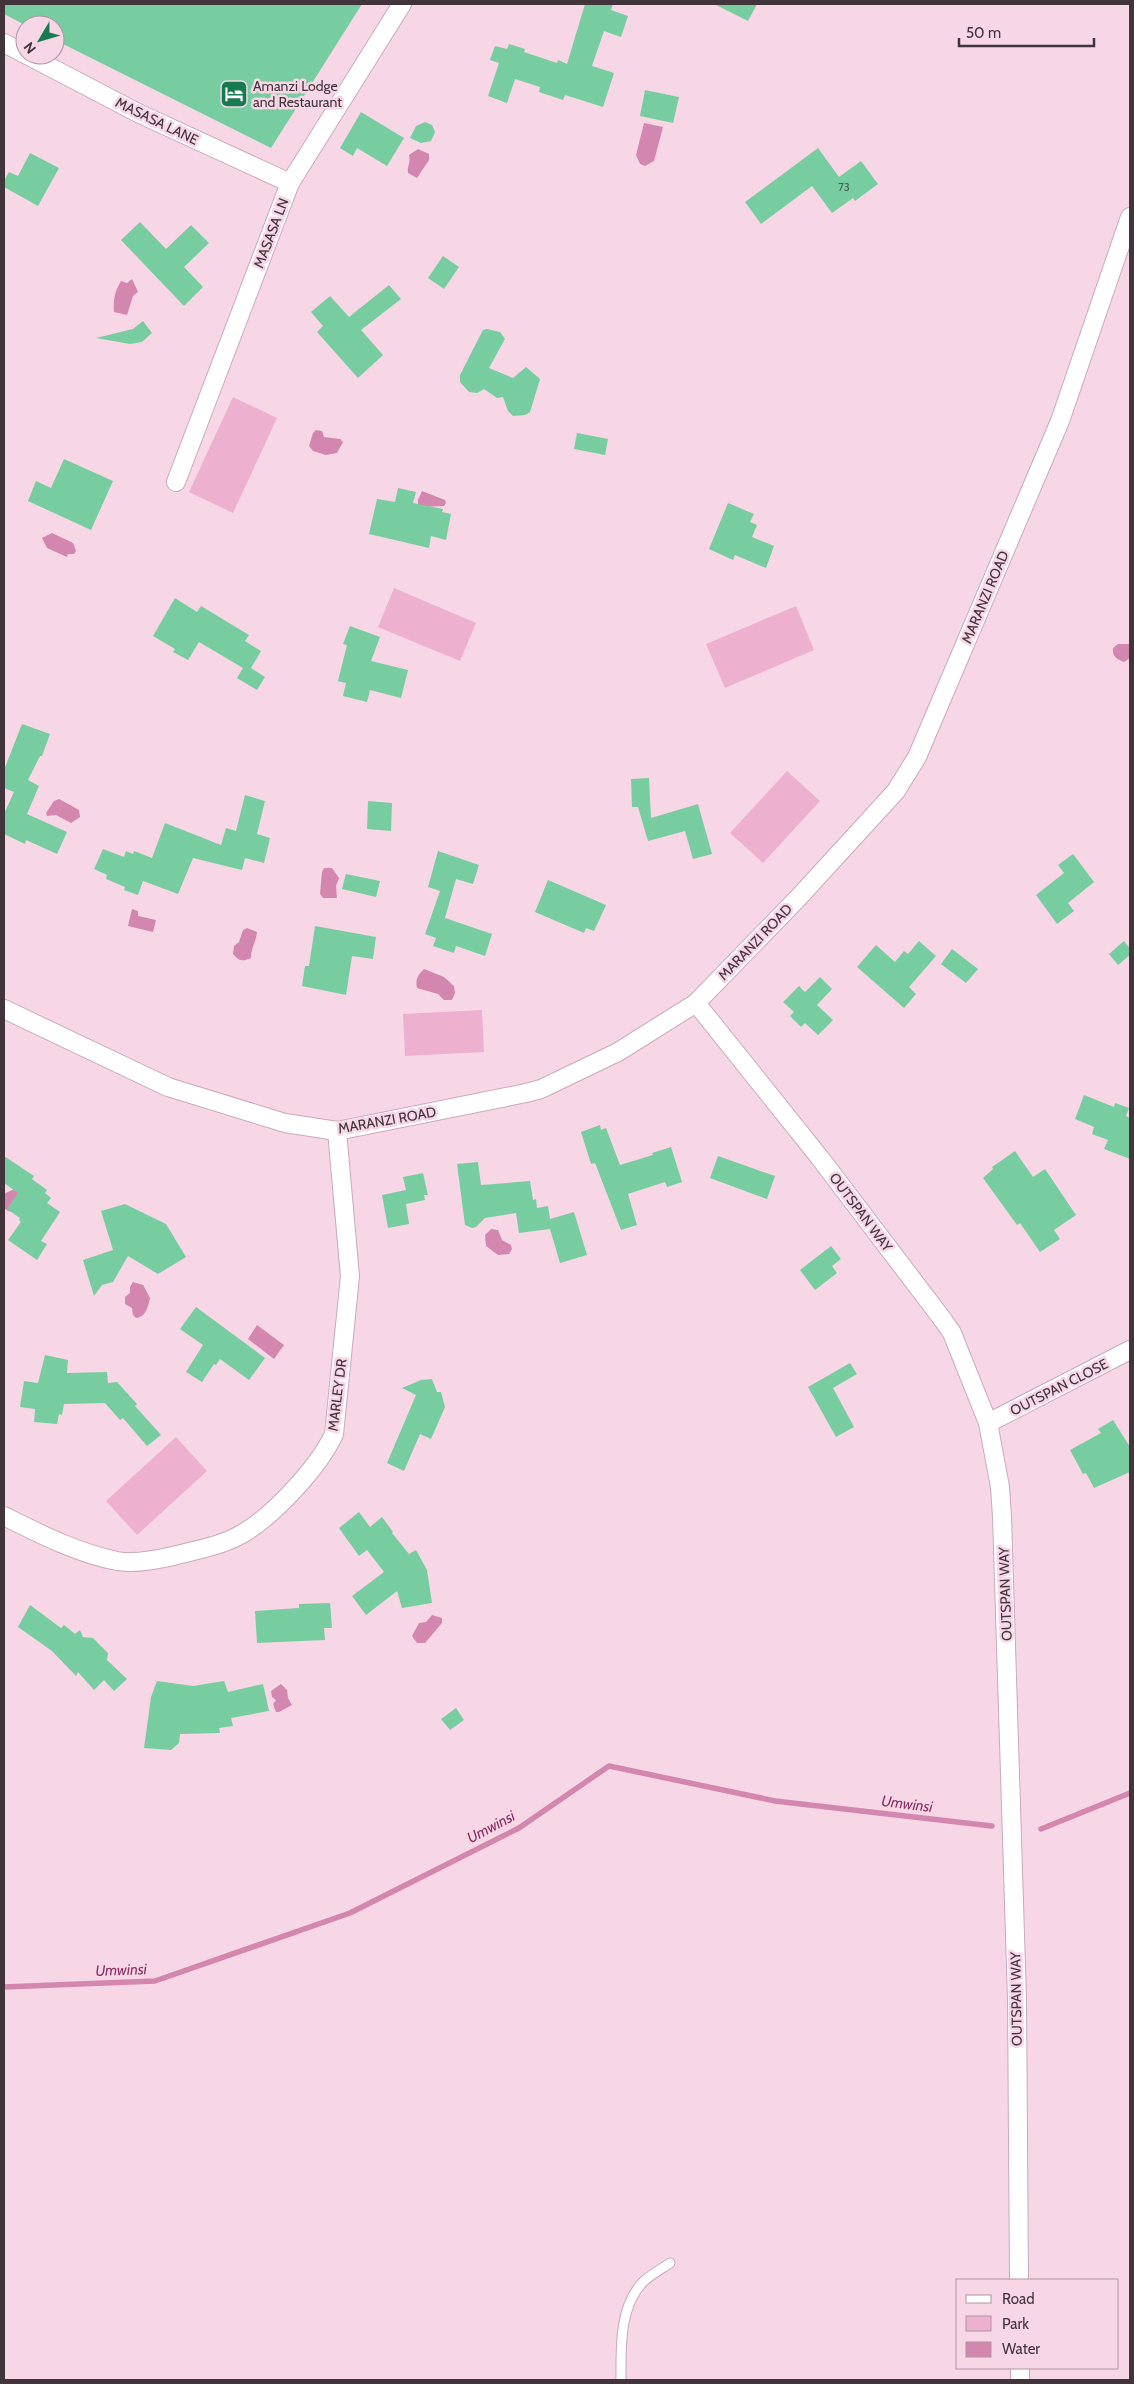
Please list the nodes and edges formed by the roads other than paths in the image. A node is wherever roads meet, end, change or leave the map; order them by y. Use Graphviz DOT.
graph roads {
  1 [pos="402,4"];
  2 [pos="47,65"];
  3 [pos="290,183"];
  4 [pos="1130,217"];
  5 [pos="1126,244"];
  6 [pos="176,482"];
  7 [pos="696,1003"];
  8 [pos="4,1009"];
  9 [pos="337,1131"];
  10 [pos="1130,1350"];
  11 [pos="988,1423"];
  12 [pos="4,1516"];
  13 [pos="670,2263"];
  14 [pos="1019,2279"];
  15 [pos="622,2380"];
  1 -- 3 [label="street, MASASA LN"];
  2 -- 3 [label="street, MASASA LANE"];
  3 -- 6 [label="street, MASASA LN"];
  4 -- 5 [label="street, MARANZI ROAD"];
  5 -- 7 [label="street, MARANZI ROAD"];
  7 -- 9 [label="street, MARANZI ROAD"];
  7 -- 11 [label="street, OUTSPAN WAY"];
  8 -- 9 [label="street, MARANZI ROAD"];
  9 -- 12 [label="street, MARLEY DR"];
  10 -- 11 [label="street, OUTSPAN CLOSE"];
  11 -- 14 [label="street, OUTSPAN WAY"];
  13 -- 15 [label="lane"];
}
